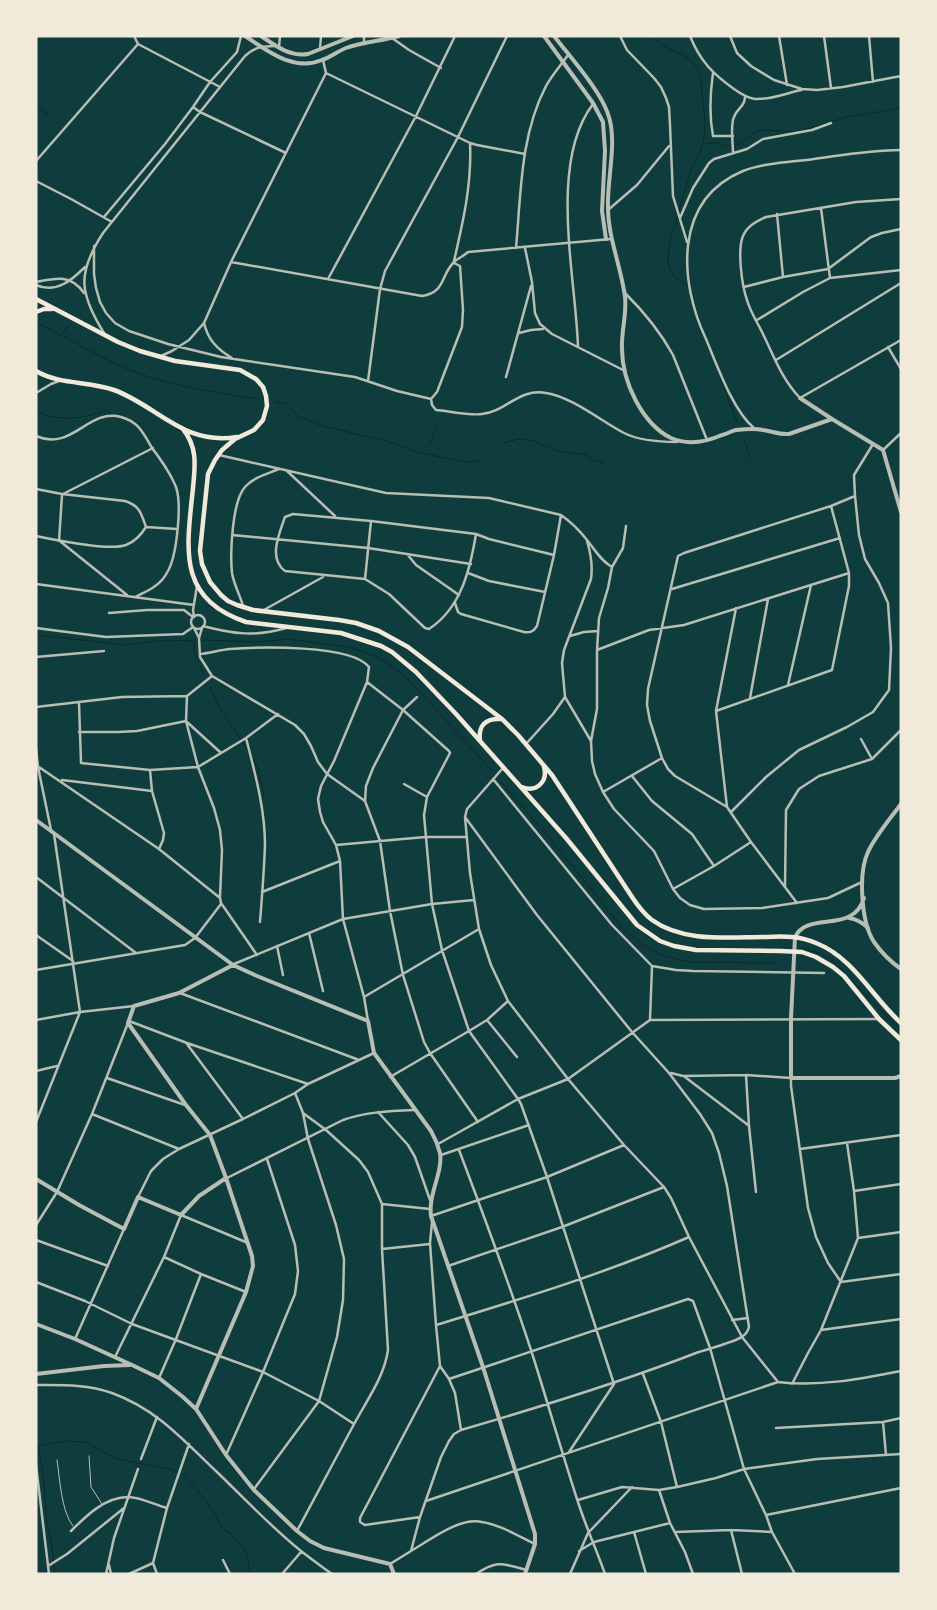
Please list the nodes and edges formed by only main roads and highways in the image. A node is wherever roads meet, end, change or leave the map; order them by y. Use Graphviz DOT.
graph roads {
  1 [pos="36,299"];
  2 [pos="54,308"];
  3 [pos="36,312"];
  4 [pos="36,371"];
  5 [pos="183,429"];
  6 [pos="240,436"];
  7 [pos="502,719"];
  8 [pos="480,743"];
  9 [pos="542,762"];
  10 [pos="519,785"];
  11 [pos="901,1023"];
  12 [pos="901,1040"];
  1 -- 2 [label="main road"];
  2 -- 3 [label="main road"];
  2 -- 6 [label="main road"];
  4 -- 5 [label="main road"];
  5 -- 6 [label="main road"];
  5 -- 8 [label="main road"];
  6 -- 7 [label="main road"];
  7 -- 8 [label="main road"];
  7 -- 9 [label="main road"];
  8 -- 10 [label="main road"];
  9 -- 10 [label="main road"];
  9 -- 11 [label="main road"];
  10 -- 12 [label="main road"];
}
